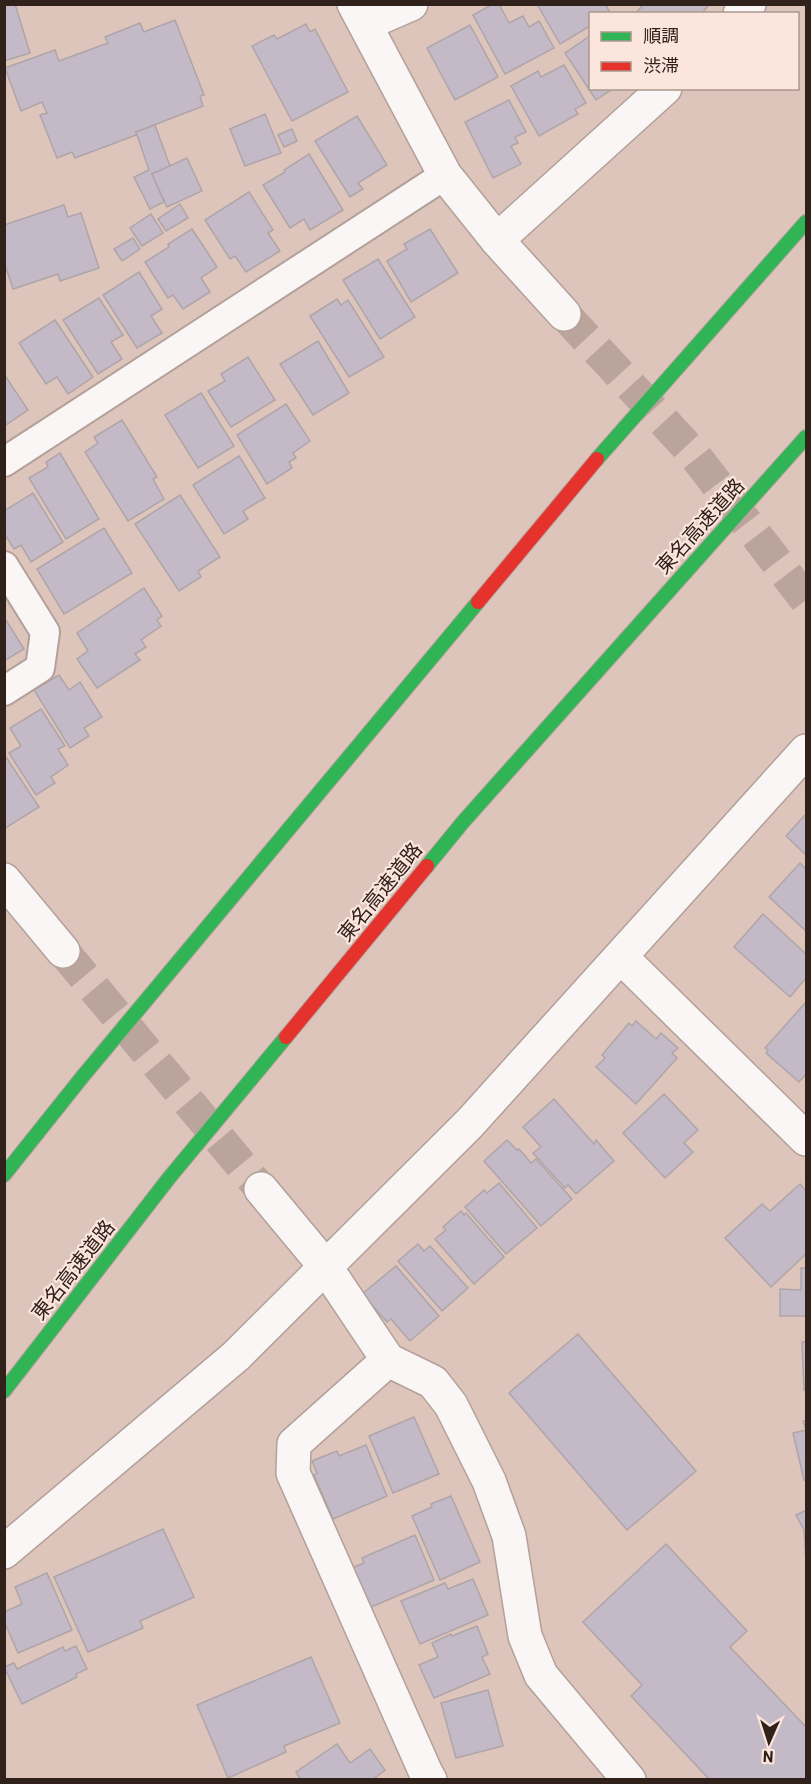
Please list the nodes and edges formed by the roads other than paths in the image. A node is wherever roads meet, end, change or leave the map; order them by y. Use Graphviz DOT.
graph roads {
  1 [pos="411,4"];
  2 [pos="359,14"];
  3 [pos="663,90"];
  4 [pos="445,175"];
  5 [pos="807,222"];
  6 [pos="497,240"];
  7 [pos="564,314"];
  8 [pos="807,437"];
  9 [pos="4,462"];
  10 [pos="4,566"];
  11 [pos="4,691"];
  12 [pos="807,752"];
  13 [pos="4,880"];
  14 [pos="63,951"];
  15 [pos="621,957"];
  16 [pos="807,1139"];
  17 [pos="4,1175"];
  18 [pos="261,1189"];
  19 [pos="325,1266"];
  20 [pos="388,1360"];
  21 [pos="4,1391"];
  22 [pos="4,1552"];
  23 [pos="430,1779"];
  24 [pos="629,1779"];
  1 -- 2 [label="street"];
  2 -- 4 [label="street"];
  3 -- 6 [label="street"];
  4 -- 6 [label="street"];
  4 -- 9 [label="lane"];
  5 -- 17 [label="highway"];
  6 -- 7 [label="street"];
  8 -- 21 [label="highway, 東名高速道路"];
  10 -- 11 [label="lane"];
  12 -- 15 [label="street"];
  13 -- 14 [label="street"];
  15 -- 16 [label="street"];
  15 -- 19 [label="street"];
  18 -- 19 [label="street"];
  19 -- 20 [label="street"];
  19 -- 22 [label="street"];
  20 -- 23 [label="street"];
  20 -- 24 [label="street"];
}
